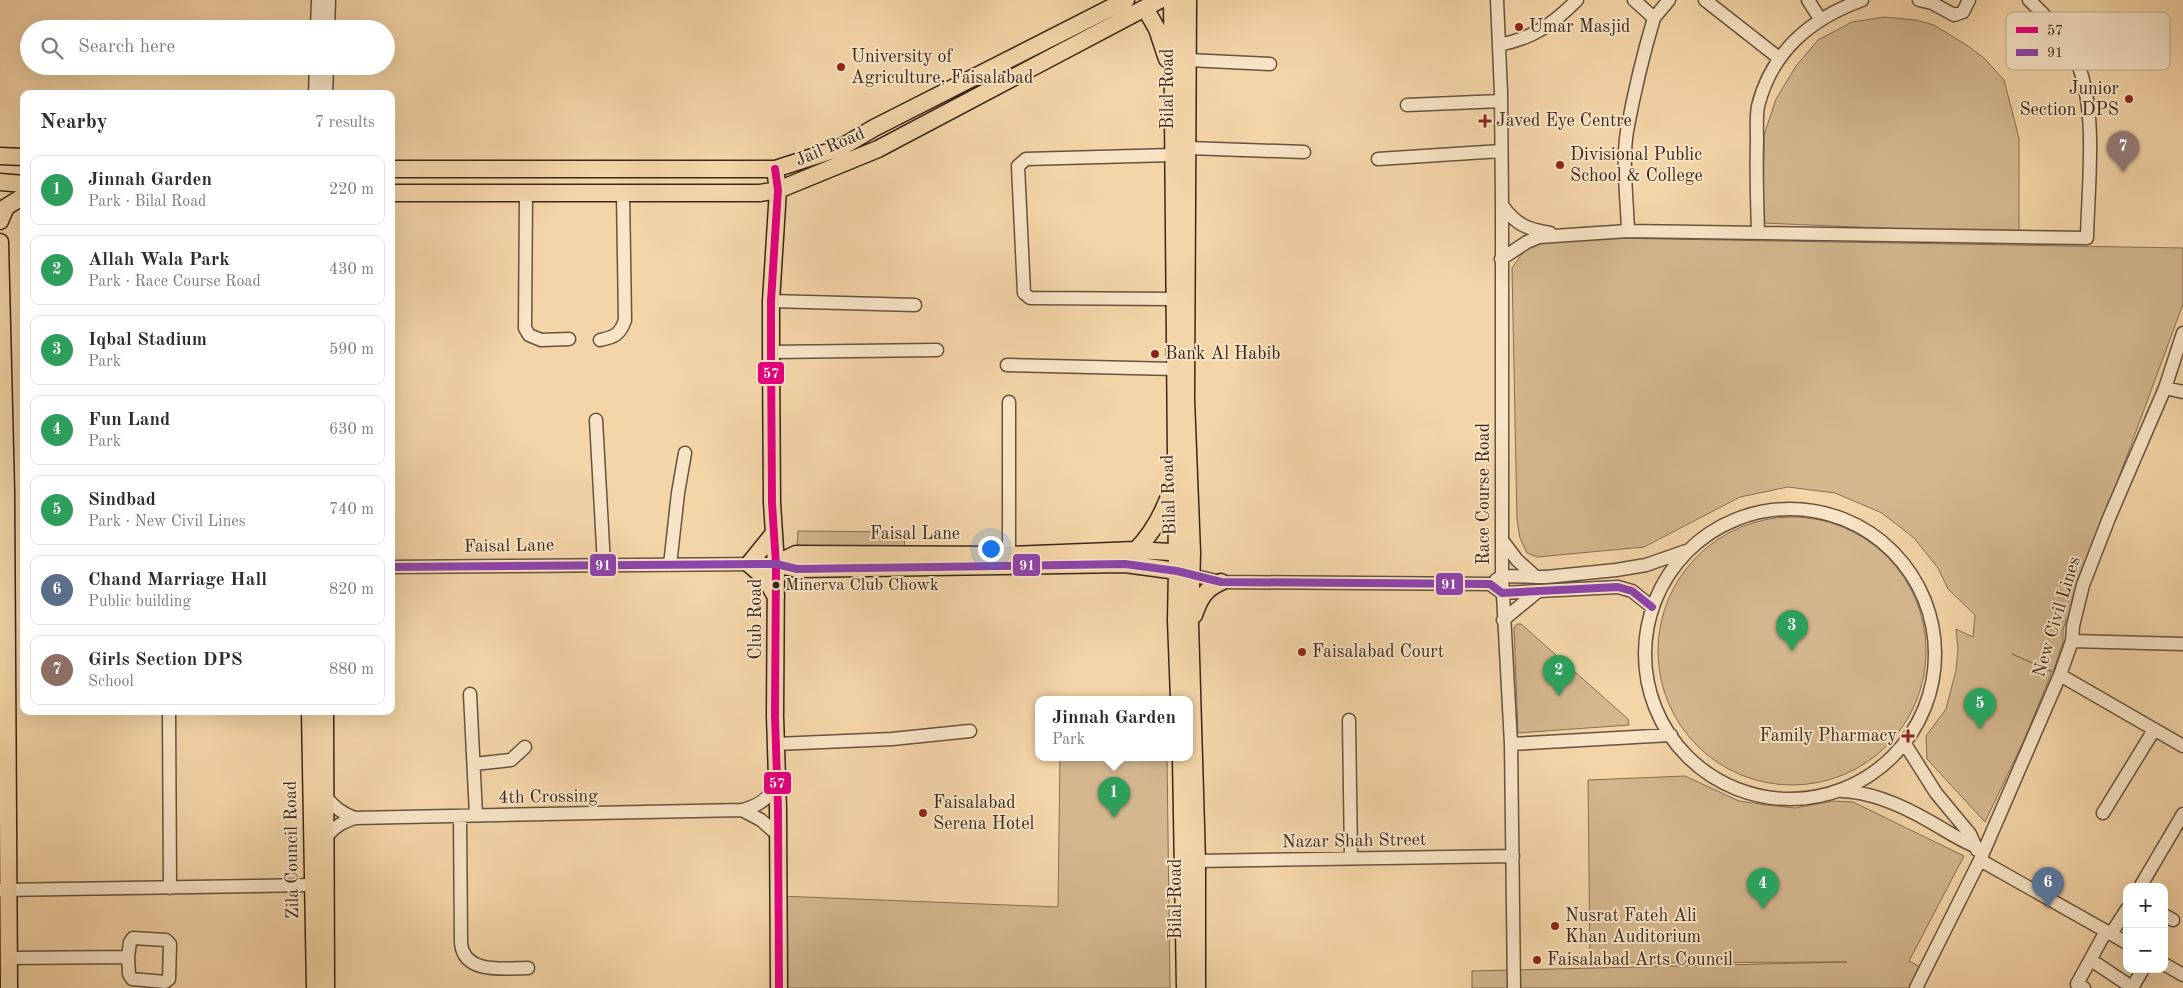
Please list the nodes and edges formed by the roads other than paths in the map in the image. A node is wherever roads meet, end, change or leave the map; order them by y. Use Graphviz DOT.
graph roads {
  1 [pos="318,0"];
  2 [pos="329,0"];
  3 [pos="1126,0"];
  4 [pos="1160,0"];
  5 [pos="1172,0"];
  6 [pos="1188,0"];
  7 [pos="1497,0"];
  8 [pos="1577,0"];
  9 [pos="1634,0"];
  10 [pos="1670,0"];
  11 [pos="1705,0"];
  12 [pos="1808,0"];
  13 [pos="1862,0"];
  14 [pos="1919,0"];
  15 [pos="1969,0"];
  16 [pos="2029,0"];
  17 [pos="1145,8"];
  18 [pos="2042,12"];
  19 [pos="1654,18"];
  20 [pos="1820,19"];
  21 [pos="317,20"];
  22 [pos="328,20"];
  23 [pos="1499,45"];
  24 [pos="1779,58"];
  25 [pos="1188,60"];
  26 [pos="1270,64"];
  27 [pos="2080,70"];
  28 [pos="1171,73"];
  29 [pos="316,75"];
  30 [pos="327,75"];
  31 [pos="315,90"];
  32 [pos="326,90"];
  33 [pos="1501,102"];
  34 [pos="1407,105"];
  35 [pos="1188,148"];
  36 [pos="1501,151"];
  37 [pos="1304,152"];
  38 [pos="1172,155"];
  39 [pos="0,156"];
  40 [pos="20,157"];
  41 [pos="1378,159"];
  42 [pos="395,169"];
  43 [pos="775,169"];
  44 [pos="20,174"];
  45 [pos="0,175"];
  46 [pos="0,182"];
  47 [pos="20,184"];
  48 [pos="778,190"];
  49 [pos="395,192"];
  50 [pos="526,192"];
  51 [pos="623,192"];
  52 [pos="20,198"];
  53 [pos="1502,205"];
  54 [pos="0,221"];
  55 [pos="1628,231"];
  56 [pos="1758,232"];
  57 [pos="1557,234"];
  58 [pos="0,242"];
  59 [pos="1501,259"];
  60 [pos="1174,299"];
  61 [pos="771,300"];
  62 [pos="915,305"];
  63 [pos="2183,334"];
  64 [pos="569,339"];
  65 [pos="600,340"];
  66 [pos="937,350"];
  67 [pos="771,352"];
  68 [pos="1007,365"];
  69 [pos="1175,369"];
  70 [pos="2166,388"];
  71 [pos="2183,392"];
  72 [pos="1009,402"];
  73 [pos="596,420"];
  74 [pos="685,453"];
  75 [pos="1175,480"];
  76 [pos="774,533"];
  77 [pos="1502,540"];
  78 [pos="1136,550"];
  79 [pos="1688,550"];
  80 [pos="1184,552"];
  81 [pos="1009,555"];
  82 [pos="670,564"];
  83 [pos="749,564"];
  84 [pos="776,564"];
  85 [pos="604,565"];
  86 [pos="395,568"];
  87 [pos="1158,568"];
  88 [pos="1184,573"];
  89 [pos="1502,576"];
  90 [pos="1536,577"];
  91 [pos="1221,582"];
  92 [pos="1490,584"];
  93 [pos="1537,592"];
  94 [pos="1502,593"];
  95 [pos="776,597"];
  96 [pos="1652,607"];
  97 [pos="1503,620"];
  98 [pos="1183,622"];
  99 [pos="2072,641"];
  100 [pos="2183,644"];
  101 [pos="2060,675"];
  102 [pos="470,694"];
  103 [pos="1179,696"];
  104 [pos="1187,696"];
  105 [pos="170,715"];
  106 [pos="310,715"];
  107 [pos="325,715"];
  108 [pos="1349,720"];
  109 [pos="2154,730"];
  110 [pos="970,731"];
  111 [pos="1671,735"];
  112 [pos="776,744"];
  113 [pos="1511,744"];
  114 [pos="1904,744"];
  115 [pos="2183,746"];
  116 [pos="525,747"];
  117 [pos="1181,761"];
  118 [pos="1191,761"];
  119 [pos="474,764"];
  120 [pos="777,783"];
  121 [pos="1839,790"];
  122 [pos="326,797"];
  123 [pos="742,810"];
  124 [pos="2103,813"];
  125 [pos="2183,814"];
  126 [pos="460,816"];
  127 [pos="476,816"];
  128 [pos="355,818"];
  129 [pos="778,835"];
  130 [pos="327,836"];
  131 [pos="1978,853"];
  132 [pos="1513,856"];
  133 [pos="1352,858"];
  134 [pos="1197,861"];
  135 [pos="2142,883"];
  136 [pos="312,885"];
  137 [pos="170,888"];
  138 [pos="4,890"];
  139 [pos="2123,914"];
  140 [pos="2109,933"];
  141 [pos="2123,941"];
  142 [pos="128,957"];
  143 [pos="9,958"];
  144 [pos="2090,960"];
  145 [pos="2168,966"];
  146 [pos="528,968"];
  147 [pos="2141,973"];
  148 [pos="2183,975"];
  149 [pos="170,984"];
  150 [pos="9,988"];
  151 [pos="315,988"];
  152 [pos="326,988"];
  153 [pos="779,988"];
  154 [pos="1185,988"];
  155 [pos="1197,988"];
  156 [pos="1514,988"];
  157 [pos="1916,988"];
  158 [pos="2084,988"];
  159 [pos="2132,988"];
  1 -- 21 [label="street"];
  2 -- 22 [label="street"];
  3 -- 43 [label="main road, Jail Road"];
  4 -- 17 [label="main road, Jail Road"];
  5 -- 28 [label="main road, Bilal Road"];
  6 -- 25 [label="main road, Bilal Road"];
  7 -- 23 [label="street, Race Course Road"];
  8 -- 23 [label="street"];
  9 -- 19 [label="street"];
  10 -- 19 [label="street"];
  11 -- 24 [label="street"];
  12 -- 20 [label="street"];
  13 -- 20 [label="street"];
  14 -- 15 [label="street"];
  16 -- 18 [label="street"];
  17 -- 28 [label="main road"];
  17 -- 48 [label="main road, Jail Road"];
  19 -- 55 [label="street"];
  20 -- 24 [label="street"];
  23 -- 33 [label="street, Race Course Road"];
  24 -- 56 [label="street"];
  25 -- 26 [label="street"];
  25 -- 35 [label="main road, Bilal Road"];
  27 -- 56 [label="street"];
  28 -- 38 [label="main road, Bilal Road"];
  29 -- 31 [label="street"];
  30 -- 32 [label="street"];
  33 -- 34 [label="street"];
  33 -- 36 [label="street, Race Course Road"];
  35 -- 37 [label="street"];
  35 -- 80 [label="main road, Bilal Road"];
  36 -- 41 [label="street"];
  36 -- 53 [label="street, Race Course Road"];
  38 -- 60 [label="main road, Bilal Road"];
  38 -- 60 [label="street"];
  39 -- 40 [label="main road"];
  42 -- 43 [label="main road, Jail Road"];
  43 -- 48 [label="main road, Club Road"];
  44 -- 45 [label="main road"];
  46 -- 47 [label="main road"];
  48 -- 51 [label="main road, Jail Road"];
  48 -- 61 [label="main road, Club Road"];
  49 -- 50 [label="main road, Jail Road"];
  50 -- 51 [label="main road, Jail Road"];
  50 -- 64 [label="street"];
  51 -- 65 [label="street"];
  52 -- 54 [label="main road"];
  53 -- 57 [label="street"];
  53 -- 59 [label="street, Race Course Road"];
  55 -- 56 [label="street"];
  55 -- 57 [label="street"];
  57 -- 59 [label="street"];
  58 -- 138 [label="main road"];
  59 -- 77 [label="street, Race Course Road"];
  60 -- 69 [label="main road, Bilal Road"];
  61 -- 62 [label="street"];
  61 -- 67 [label="main road, Club Road"];
  63 -- 70 [label="street, New Civil Lines"];
  66 -- 67 [label="street"];
  67 -- 76 [label="main road, Club Road"];
  68 -- 69 [label="street"];
  69 -- 75 [label="main road, Bilal Road"];
  70 -- 71 [label="street"];
  70 -- 99 [label="street, New Civil Lines"];
  72 -- 81 [label="street"];
  73 -- 85 [label="street"];
  74 -- 82 [label="street"];
  75 -- 78 [label="main road"];
  75 -- 80 [label="main road, Bilal Road"];
  76 -- 83 [label="main road"];
  76 -- 84 [label="main road, Club Road"];
  77 -- 89 [label="street, Race Course Road"];
  77 -- 90 [label="street"];
  78 -- 80 [label="main road, Faisal Lane"];
  78 -- 81 [label="main road, Faisal Lane"];
  79 -- 90 [label="street"];
  79 -- 96 [label="street"];
  79 -- 114 [label="street"];
  80 -- 88 [label="main road, Bilal Road"];
  81 -- 84 [label="main road, Faisal Lane"];
  82 -- 83 [label="street, Faisal Lane"];
  82 -- 85 [label="street, Faisal Lane"];
  83 -- 84 [label="street, Faisal Lane"];
  83 -- 95 [label="main road"];
  84 -- 87 [label="main road, Faisal Lane"];
  84 -- 95 [label="main road, Club Road"];
  85 -- 86 [label="street, Faisal Lane"];
  87 -- 88 [label="main road, Faisal Lane"];
  87 -- 98 [label="main road"];
  88 -- 91 [label="street"];
  88 -- 98 [label="main road, Bilal Road"];
  89 -- 90 [label="street"];
  89 -- 92 [label="street"];
  89 -- 94 [label="street, Race Course Road"];
  91 -- 92 [label="street"];
  91 -- 98 [label="main road"];
  92 -- 94 [label="street"];
  93 -- 94 [label="street"];
  93 -- 96 [label="street"];
  93 -- 97 [label="street"];
  94 -- 97 [label="street, Race Course Road"];
  95 -- 112 [label="main road, Club Road"];
  96 -- 111 [label="street"];
  97 -- 113 [label="street, Race Course Road"];
  98 -- 103 [label="main road, Bilal Road"];
  98 -- 104 [label="main road, Bilal Road"];
  99 -- 100 [label="street"];
  99 -- 101 [label="street, New Civil Lines"];
  101 -- 109 [label="street"];
  101 -- 131 [label="street, New Civil Lines"];
  102 -- 119 [label="street"];
  105 -- 137 [label="street"];
  106 -- 136 [label="main road, Zila Council Road"];
  107 -- 122 [label="main road, Zila Council Road"];
  108 -- 133 [label="street"];
  109 -- 115 [label="street"];
  109 -- 124 [label="street"];
  110 -- 112 [label="street"];
  111 -- 113 [label="street"];
  111 -- 121 [label="street"];
  112 -- 120 [label="main road, Club Road"];
  113 -- 132 [label="street, Race Course Road"];
  114 -- 121 [label="street"];
  114 -- 131 [label="street"];
  116 -- 119 [label="street"];
  117 -- 154 [label="main road, Bilal Road"];
  118 -- 134 [label="main road, Bilal Road"];
  119 -- 127 [label="street"];
  120 -- 123 [label="street"];
  120 -- 129 [label="main road, Club Road"];
  121 -- 131 [label="street"];
  122 -- 128 [label="street"];
  122 -- 130 [label="main road, Zila Council Road"];
  123 -- 127 [label="street, 4th Crossing"];
  123 -- 129 [label="street"];
  125 -- 135 [label="street"];
  126 -- 127 [label="street, 4th Crossing"];
  126 -- 128 [label="street, 4th Crossing"];
  126 -- 146 [label="street"];
  128 -- 130 [label="street, 4th Crossing"];
  129 -- 153 [label="main road, Club Road"];
  130 -- 152 [label="main road, Zila Council Road"];
  131 -- 140 [label="street"];
  131 -- 157 [label="street, New Civil Lines"];
  132 -- 133 [label="street, Nazar Shah Street"];
  132 -- 156 [label="street, Race Course Road"];
  133 -- 134 [label="street, Nazar Shah Street"];
  134 -- 155 [label="main road, Bilal Road"];
  136 -- 137 [label="street"];
  136 -- 151 [label="main road, Zila Council Road"];
  137 -- 138 [label="street"];
  138 -- 143 [label="main road"];
  139 -- 140 [label="street"];
  140 -- 141 [label="street"];
  140 -- 144 [label="street"];
  142 -- 143 [label="street"];
  142 -- 149 [label="street"];
  142 -- 149 [label="street"];
  143 -- 150 [label="main road"];
  144 -- 158 [label="street"];
  144 -- 159 [label="street"];
  145 -- 148 [label="street"];
  147 -- 159 [label="street"];
}
